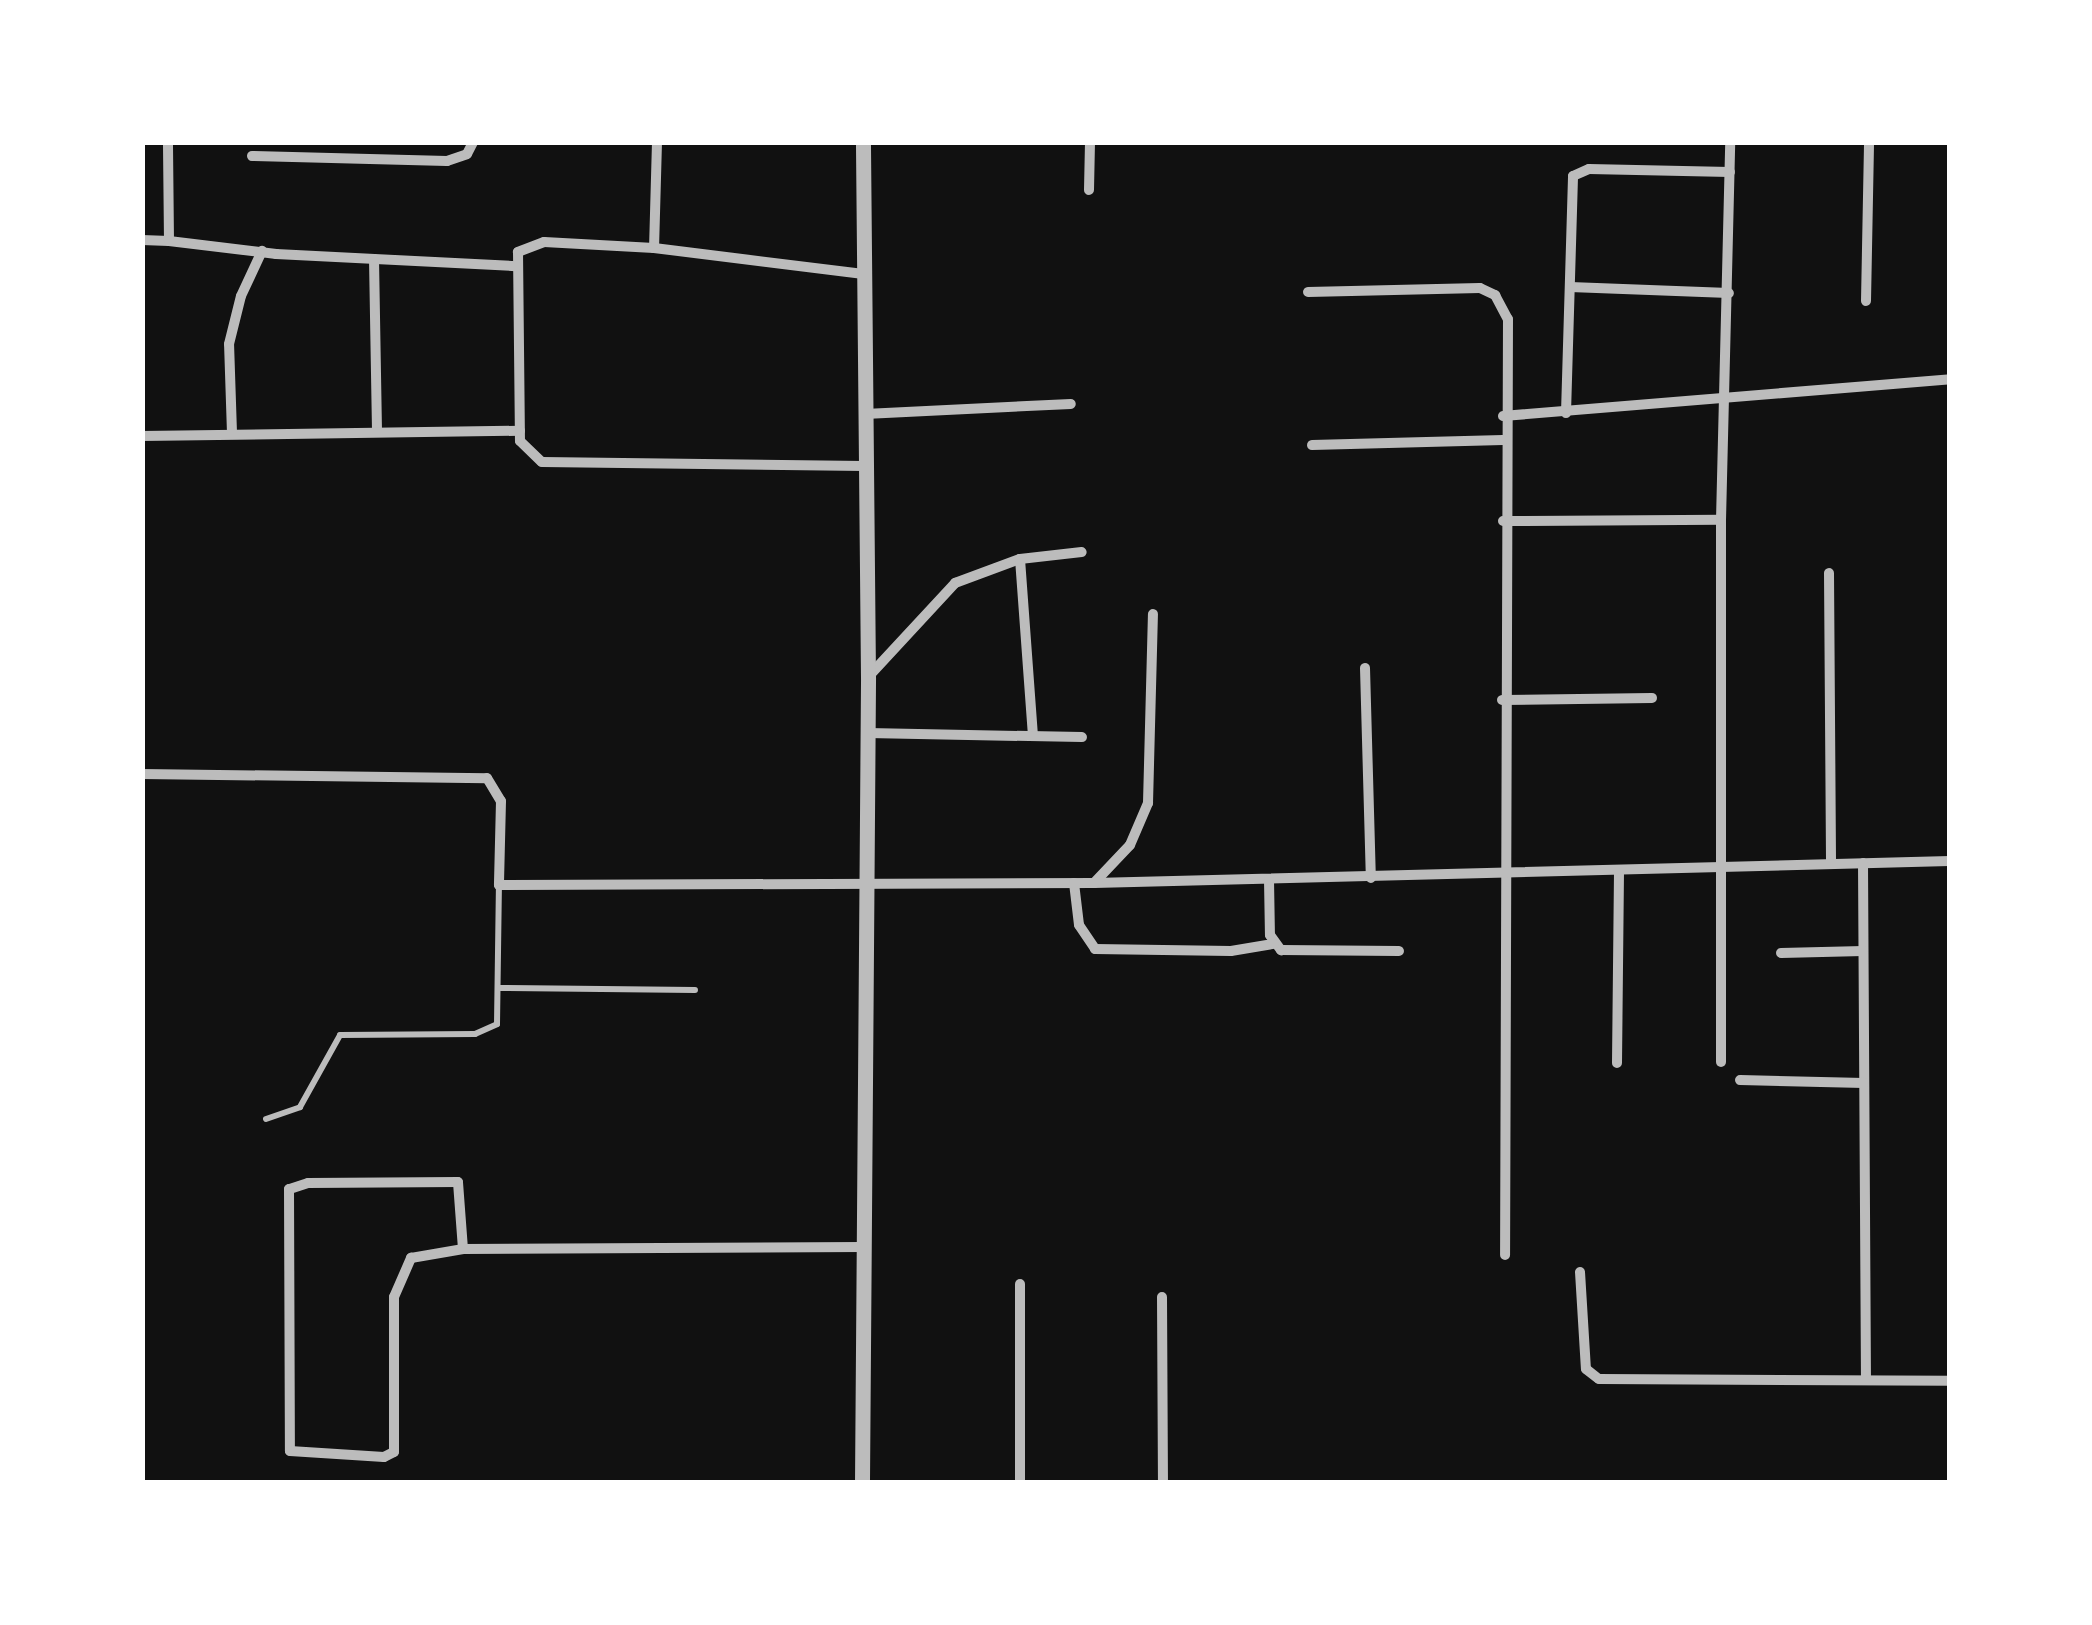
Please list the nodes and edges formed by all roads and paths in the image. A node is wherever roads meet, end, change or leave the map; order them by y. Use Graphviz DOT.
graph roads {
  1 [pos="168,142"];
  2 [pos="336,142"];
  3 [pos="473,142"];
  4 [pos="657,142"];
  5 [pos="863,142"];
  6 [pos="1090,142"];
  7 [pos="1730,142"];
  8 [pos="1870,142"];
  9 [pos="334,155"];
  10 [pos="252,156"];
  11 [pos="1730,172"];
  12 [pos="1089,190"];
  13 [pos="142,240"];
  14 [pos="169,241"];
  15 [pos="654,248"];
  16 [pos="262,251"];
  17 [pos="374,259"];
  18 [pos="516,266"];
  19 [pos="863,274"];
  20 [pos="1570,286"];
  21 [pos="1308,292"];
  22 [pos="1729,292"];
  23 [pos="1866,302"];
  24 [pos="1950,379"];
  25 [pos="1727,402"];
  26 [pos="1071,404"];
  27 [pos="1566,413"];
  28 [pos="865,414"];
  29 [pos="1503,416"];
  30 [pos="520,431"];
  31 [pos="377,432"];
  32 [pos="232,434"];
  33 [pos="142,436"];
  34 [pos="1503,440"];
  35 [pos="1312,445"];
  36 [pos="864,466"];
  37 [pos="1721,520"];
  38 [pos="1502,521"];
  39 [pos="1082,552"];
  40 [pos="1020,560"];
  41 [pos="1829,573"];
  42 [pos="1153,614"];
  43 [pos="1366,668"];
  44 [pos="868,677"];
  45 [pos="1652,698"];
  46 [pos="1502,700"];
  47 [pos="868,733"];
  48 [pos="1032,736"];
  49 [pos="1082,737"];
  50 [pos="142,774"];
  51 [pos="1950,861"];
  52 [pos="1831,863"];
  53 [pos="1863,863"];
  54 [pos="1722,866"];
  55 [pos="1619,873"];
  56 [pos="1501,874"];
  57 [pos="1372,878"];
  58 [pos="1269,880"];
  59 [pos="1074,884"];
  60 [pos="1094,884"];
  61 [pos="499,885"];
  62 [pos="868,885"];
  63 [pos="1273,944"];
  64 [pos="1398,951"];
  65 [pos="1863,952"];
  66 [pos="1781,953"];
  67 [pos="500,988"];
  68 [pos="695,990"];
  69 [pos="1721,1062"];
  70 [pos="1617,1063"];
  71 [pos="1740,1080"];
  72 [pos="1864,1083"];
  73 [pos="266,1119"];
  74 [pos="863,1247"];
  75 [pos="464,1248"];
  76 [pos="1504,1255"];
  77 [pos="1580,1272"];
  78 [pos="1020,1284"];
  79 [pos="1162,1297"];
  80 [pos="1866,1380"];
  81 [pos="1950,1381"];
  82 [pos="862,1482"];
  83 [pos="1020,1482"];
  84 [pos="1163,1482"];
  1 -- 14 [label="street"];
  2 -- 9 [label="street"];
  3 -- 9 [label="street"];
  4 -- 15 [label="street"];
  5 -- 19 [label="street"];
  6 -- 12 [label="street"];
  7 -- 11 [label="street"];
  8 -- 23 [label="street"];
  9 -- 10 [label="street"];
  11 -- 20 [label="street"];
  11 -- 22 [label="street"];
  13 -- 14 [label="street"];
  14 -- 16 [label="street"];
  15 -- 18 [label="street"];
  15 -- 19 [label="street"];
  16 -- 17 [label="street"];
  16 -- 32 [label="street"];
  17 -- 18 [label="street"];
  17 -- 31 [label="street"];
  18 -- 30 [label="street"];
  19 -- 28 [label="street"];
  20 -- 22 [label="street"];
  20 -- 27 [label="street"];
  21 -- 29 [label="street"];
  22 -- 25 [label="street"];
  24 -- 25 [label="street"];
  25 -- 27 [label="street"];
  25 -- 37 [label="street"];
  26 -- 28 [label="street"];
  27 -- 29 [label="street"];
  28 -- 36 [label="street"];
  29 -- 34 [label="street"];
  30 -- 31 [label="street"];
  30 -- 36 [label="street"];
  31 -- 32 [label="street"];
  32 -- 33 [label="street"];
  34 -- 35 [label="street"];
  34 -- 38 [label="street"];
  36 -- 44 [label="street"];
  37 -- 38 [label="street"];
  37 -- 54 [label="street"];
  38 -- 46 [label="street"];
  39 -- 40 [label="street"];
  40 -- 44 [label="street"];
  40 -- 48 [label="street"];
  41 -- 52 [label="street"];
  42 -- 60 [label="street"];
  43 -- 57 [label="street"];
  44 -- 47 [label="street"];
  45 -- 46 [label="street"];
  46 -- 56 [label="street"];
  47 -- 48 [label="street"];
  47 -- 62 [label="street"];
  48 -- 49 [label="street"];
  50 -- 61 [label="street"];
  51 -- 53 [label="street"];
  52 -- 53 [label="street"];
  52 -- 54 [label="street"];
  53 -- 65 [label="street"];
  54 -- 55 [label="street"];
  54 -- 69 [label="street"];
  55 -- 56 [label="street"];
  55 -- 70 [label="street"];
  56 -- 57 [label="street"];
  56 -- 76 [label="street"];
  57 -- 58 [label="street"];
  58 -- 60 [label="street"];
  58 -- 63 [label="street"];
  59 -- 60 [label="street"];
  59 -- 62 [label="street"];
  59 -- 63 [label="street"];
  61 -- 62 [label="street"];
  61 -- 67 [label="lane"];
  62 -- 74 [label="street"];
  63 -- 64 [label="street"];
  65 -- 66 [label="street"];
  65 -- 72 [label="street"];
  67 -- 68 [label="lane"];
  67 -- 73 [label="lane"];
  71 -- 72 [label="street"];
  72 -- 80 [label="street"];
  74 -- 75 [label="street"];
  74 -- 82 [label="street"];
  75 -- 75 [label="street"];
  77 -- 80 [label="street"];
  78 -- 83 [label="street"];
  79 -- 84 [label="street"];
  80 -- 81 [label="street"];
}
